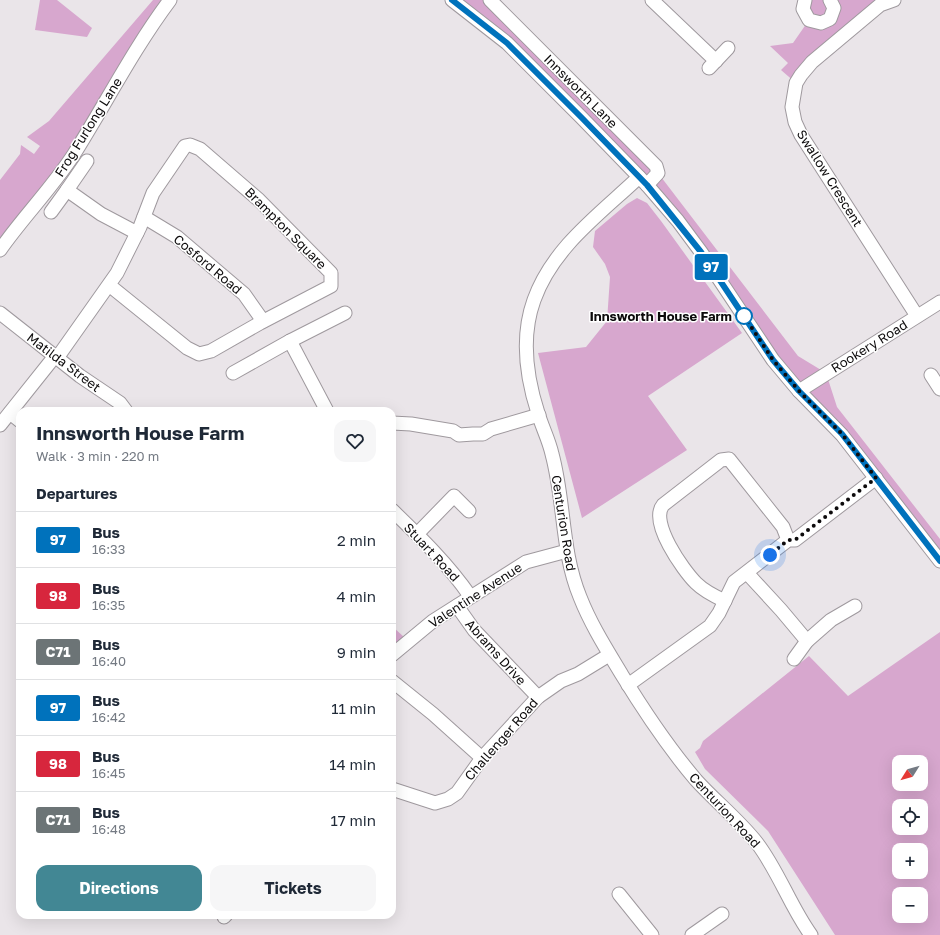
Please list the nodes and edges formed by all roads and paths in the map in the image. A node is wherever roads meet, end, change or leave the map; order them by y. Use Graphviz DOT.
graph roads {
  1 [pos="170,0"];
  2 [pos="452,0"];
  3 [pos="490,0"];
  4 [pos="652,0"];
  5 [pos="806,0"];
  6 [pos="830,0"];
  7 [pos="894,0"];
  8 [pos="830,19"];
  9 [pos="843,36"];
  10 [pos="728,48"];
  11 [pos="87,160"];
  12 [pos="643,181"];
  13 [pos="67,190"];
  14 [pos="50,212"];
  15 [pos="144,217"];
  16 [pos="137,233"];
  17 [pos="0,250"];
  18 [pos="109,284"];
  19 [pos="940,302"];
  20 [pos="0,313"];
  21 [pos="344,313"];
  22 [pos="917,316"];
  23 [pos="263,321"];
  24 [pos="290,341"];
  25 [pos="56,357"];
  26 [pos="233,373"];
  27 [pos="931,375"];
  28 [pos="940,388"];
  29 [pos="799,391"];
  30 [pos="123,407"];
  31 [pos="325,407"];
  32 [pos="10,413"];
  33 [pos="539,415"];
  34 [pos="16,418"];
  35 [pos="396,423"];
  36 [pos="0,425"];
  37 [pos="876,478"];
  38 [pos="469,511"];
  39 [pos="396,514"];
  40 [pos="417,534"];
  41 [pos="788,540"];
  42 [pos="567,551"];
  43 [pos="940,561"];
  44 [pos="747,573"];
  45 [pos="470,596"];
  46 [pos="725,602"];
  47 [pos="457,606"];
  48 [pos="855,606"];
  49 [pos="807,641"];
  50 [pos="396,652"];
  51 [pos="609,655"];
  52 [pos="794,659"];
  53 [pos="396,684"];
  54 [pos="628,684"];
  55 [pos="538,697"];
  56 [pos="482,758"];
  57 [pos="396,790"];
  58 [pos="619,894"];
  59 [pos="722,914"];
  60 [pos="652,935"];
  61 [pos="692,935"];
  62 [pos="811,935"];
  1 -- 17 [label="street, Frog Furlong Lane"];
  2 -- 12 [label="street, Innsworth Lane"];
  3 -- 12 [label="street, Innsworth Lane"];
  4 -- 10 [label="street"];
  5 -- 8 [label="street"];
  6 -- 8 [label="street"];
  7 -- 9 [label="street, Swallow Crescent"];
  8 -- 9 [label="street"];
  9 -- 22 [label="street, Swallow Crescent"];
  11 -- 13 [label="street"];
  12 -- 29 [label="street, Innsworth Lane"];
  12 -- 33 [label="street, Centurion Road"];
  13 -- 14 [label="street"];
  13 -- 16 [label="street"];
  15 -- 16 [label="street, Brampton Square"];
  15 -- 23 [label="street, Cosford Road"];
  15 -- 23 [label="street, Brampton Square"];
  16 -- 18 [label="street, Brampton Square"];
  18 -- 23 [label="street, Brampton Square"];
  18 -- 25 [label="street, Brampton Square"];
  19 -- 22 [label="street, Rookery Road"];
  20 -- 25 [label="street, Matilda Street"];
  21 -- 24 [label="street"];
  22 -- 29 [label="street, Rookery Road"];
  24 -- 26 [label="street"];
  24 -- 31 [label="street"];
  25 -- 30 [label="street, Matilda Street"];
  25 -- 32 [label="street, Brampton Square"];
  27 -- 28 [label="street"];
  29 -- 37 [label="street, Innsworth Lane"];
  32 -- 34 [label="street"];
  32 -- 36 [label="street, Brampton Square"];
  33 -- 35 [label="street"];
  33 -- 42 [label="street, Centurion Road"];
  37 -- 41 [label="street"];
  37 -- 43 [label="street, Innsworth Lane"];
  38 -- 40 [label="street"];
  39 -- 40 [label="street, Stuart Road"];
  40 -- 45 [label="street, Stuart Road"];
  41 -- 44 [label="street"];
  41 -- 46 [label="street"];
  42 -- 45 [label="street, Valentine Avenue"];
  42 -- 51 [label="street, Centurion Road"];
  44 -- 46 [label="street"];
  44 -- 49 [label="street"];
  45 -- 47 [label="street, Valentine Avenue"];
  46 -- 54 [label="street"];
  47 -- 50 [label="street, Valentine Avenue"];
  47 -- 55 [label="street, Abrams Drive"];
  48 -- 49 [label="street"];
  49 -- 52 [label="street"];
  51 -- 54 [label="street, Centurion Road"];
  51 -- 55 [label="street, Challenger Road"];
  53 -- 56 [label="street"];
  54 -- 62 [label="street, Centurion Road"];
  55 -- 56 [label="street, Challenger Road"];
  56 -- 57 [label="street, Challenger Road"];
  58 -- 60 [label="street"];
  59 -- 61 [label="street"];
}
